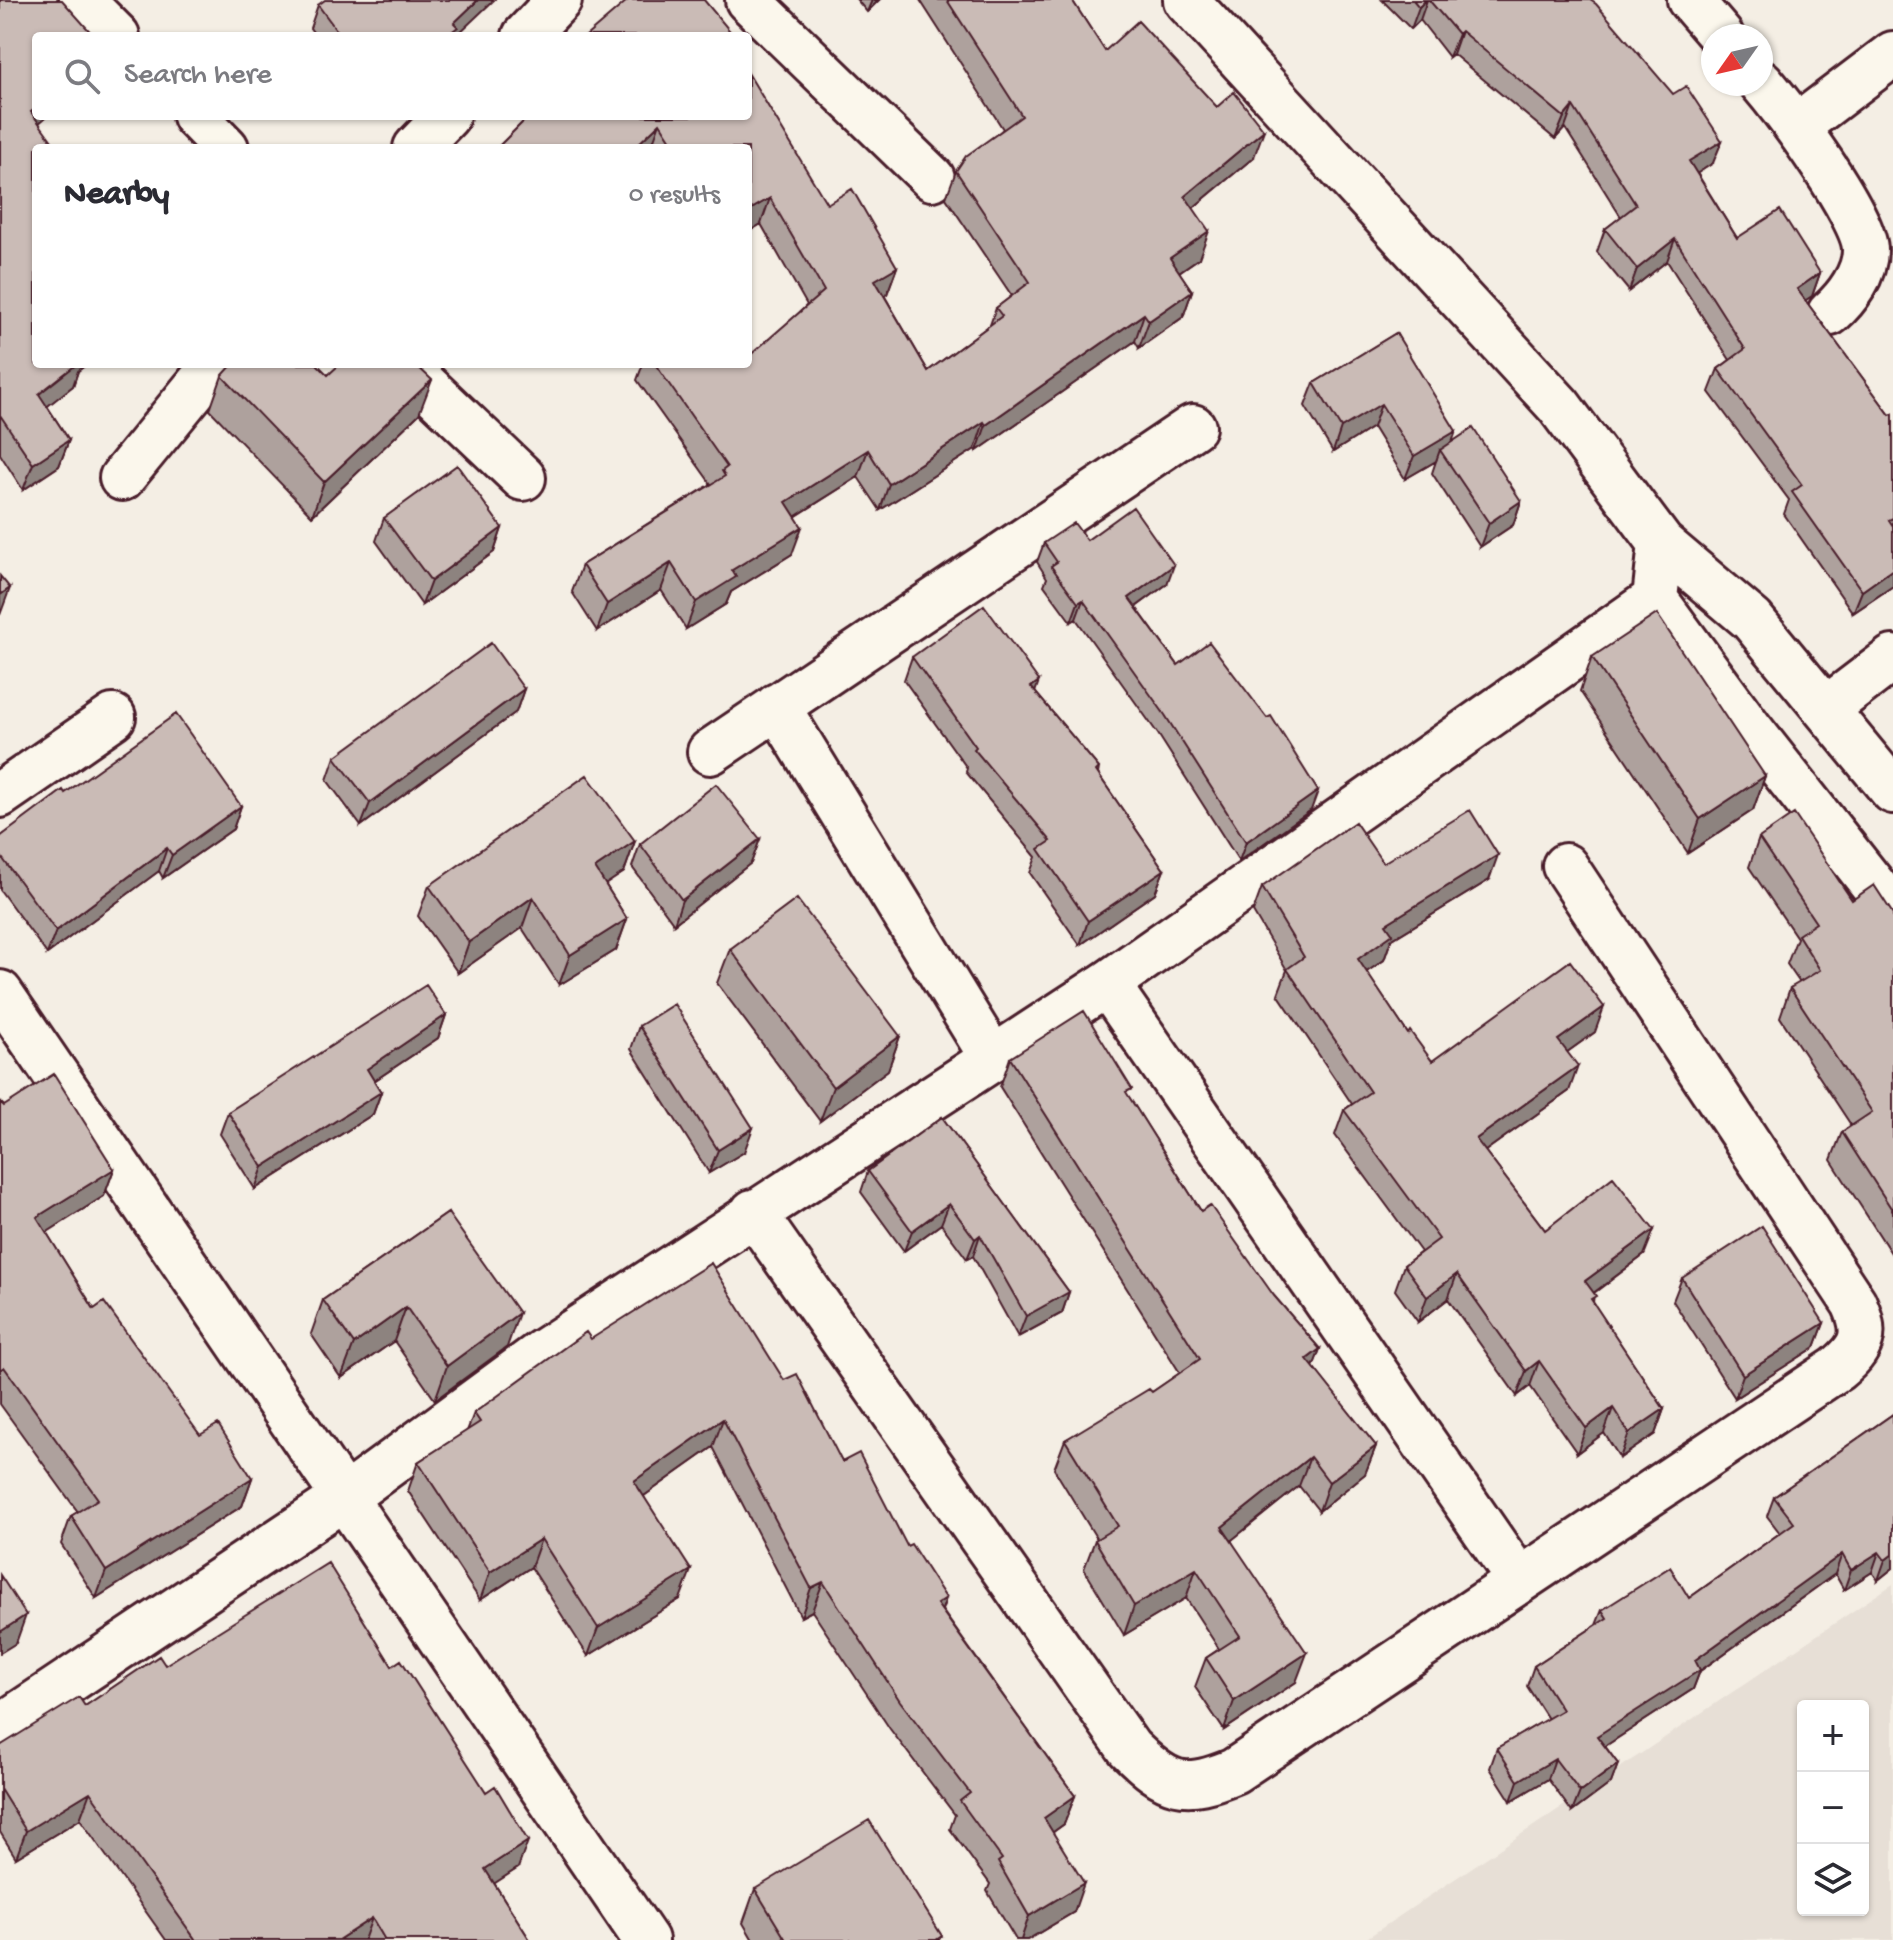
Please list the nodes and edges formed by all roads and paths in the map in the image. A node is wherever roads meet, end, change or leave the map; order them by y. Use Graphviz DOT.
graph roads {
  1 [pos="81,0"];
  2 [pos="559,0"];
  3 [pos="748,0"];
  4 [pos="1186,0"];
  5 [pos="1690,0"];
  6 [pos="1711,24"];
  7 [pos="113,32"];
  8 [pos="529,32"];
  9 [pos="1893,54"];
  10 [pos="1773,96"];
  11 [pos="199,120"];
  12 [pos="443,120"];
  13 [pos="1798,126"];
  14 [pos="222,144"];
  15 [pos="420,144"];
  16 [pos="932,178"];
  17 [pos="1830,313"];
  18 [pos="212,368"];
  19 [pos="407,368"];
  20 [pos="1193,427"];
  21 [pos="122,478"];
  22 [pos="523,478"];
  23 [pos="1661,543"];
  24 [pos="1655,599"];
  25 [pos="1893,658"];
  26 [pos="777,706"];
  27 [pos="1826,709"];
  28 [pos="113,717"];
  29 [pos="710,752"];
  30 [pos="1893,791"];
  31 [pos="0,795"];
  32 [pos="1565,866"];
  33 [pos="1893,910"];
  34 [pos="1107,984"];
  35 [pos="0,993"];
  36 [pos="992,1057"];
  37 [pos="753,1212"];
  38 [pos="345,1497"];
  39 [pos="1519,1580"];
  40 [pos="0,1727"];
  41 [pos="646,1940"];
  1 -- 7 [label="street"];
  2 -- 8 [label="street"];
  3 -- 16 [label="street"];
  4 -- 23 [label="street"];
  5 -- 6 [label="street"];
  9 -- 13 [label="street"];
  10 -- 13 [label="street"];
  11 -- 14 [label="street"];
  12 -- 15 [label="street"];
  13 -- 17 [label="street"];
  18 -- 21 [label="street"];
  19 -- 22 [label="street"];
  20 -- 26 [label="street"];
  23 -- 24 [label="street"];
  23 -- 27 [label="street"];
  24 -- 33 [label="street"];
  24 -- 34 [label="street"];
  25 -- 27 [label="street"];
  26 -- 29 [label="street"];
  26 -- 36 [label="street"];
  27 -- 30 [label="street"];
  28 -- 31 [label="street"];
  32 -- 39 [label="street"];
  34 -- 36 [label="street"];
  34 -- 39 [label="street"];
  35 -- 38 [label="street"];
  36 -- 37 [label="street"];
  37 -- 38 [label="street"];
  37 -- 39 [label="street"];
  38 -- 40 [label="street"];
  38 -- 41 [label="street"];
}
